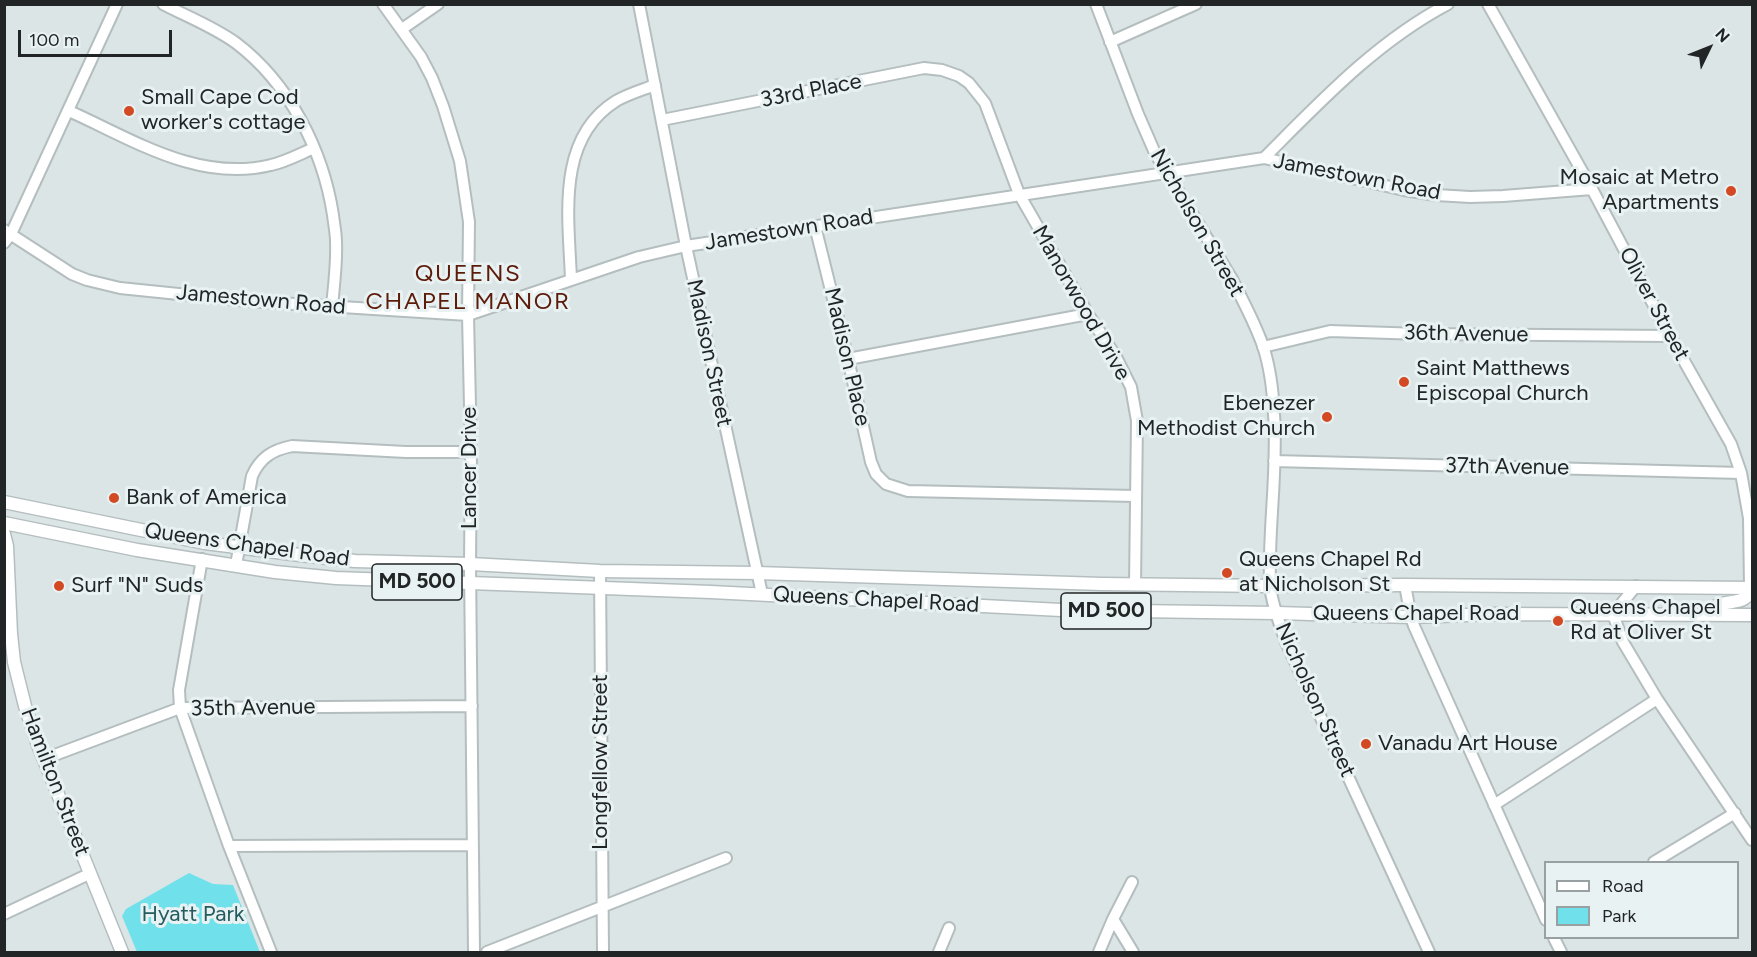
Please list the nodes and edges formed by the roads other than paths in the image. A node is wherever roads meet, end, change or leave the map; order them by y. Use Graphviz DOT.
graph roads {
  1 [pos="117,4"];
  2 [pos="163,4"];
  3 [pos="383,4"];
  4 [pos="438,4"];
  5 [pos="639,4"];
  6 [pos="1096,4"];
  7 [pos="1196,4"];
  8 [pos="1448,4"];
  9 [pos="1488,4"];
  10 [pos="402,29"];
  11 [pos="1110,42"];
  12 [pos="959,76"];
  13 [pos="655,85"];
  14 [pos="69,111"];
  15 [pos="662,120"];
  16 [pos="314,148"];
  17 [pos="1264,158"];
  18 [pos="1166,172"];
  19 [pos="1592,189"];
  20 [pos="1018,194"];
  21 [pos="815,226"];
  22 [pos="6,236"];
  23 [pos="686,246"];
  24 [pos="571,280"];
  25 [pos="332,306"];
  26 [pos="1088,314"];
  27 [pos="468,315"];
  28 [pos="1670,336"];
  29 [pos="1263,346"];
  30 [pos="848,359"];
  31 [pos="471,452"];
  32 [pos="1274,461"];
  33 [pos="1741,473"];
  34 [pos="4,495"];
  35 [pos="1134,496"];
  36 [pos="5,502"];
  37 [pos="4,507"];
  38 [pos="4,523"];
  39 [pos="4,534"];
  40 [pos="238,547"];
  41 [pos="202,559"];
  42 [pos="470,564"];
  43 [pos="236,565"];
  44 [pos="600,571"];
  45 [pos="757,573"];
  46 [pos="470,584"];
  47 [pos="1135,585"];
  48 [pos="1405,585"];
  49 [pos="1270,586"];
  50 [pos="1636,586"];
  51 [pos="600,588"];
  52 [pos="1751,588"];
  53 [pos="762,594"];
  54 [pos="1277,613"];
  55 [pos="1613,614"];
  56 [pos="1706,614"];
  57 [pos="1752,615"];
  58 [pos="1410,617"];
  59 [pos="1657,699"];
  60 [pos="471,706"];
  61 [pos="180,708"];
  62 [pos="44,759"];
  63 [pos="1494,805"];
  64 [pos="1735,813"];
  65 [pos="1752,840"];
  66 [pos="472,845"];
  67 [pos="229,846"];
  68 [pos="726,858"];
  69 [pos="1656,861"];
  70 [pos="89,874"];
  71 [pos="1132,882"];
  72 [pos="602,908"];
  73 [pos="4,914"];
  74 [pos="1544,918"];
  75 [pos="1113,919"];
  76 [pos="949,928"];
  77 [pos="122,952"];
  78 [pos="271,952"];
  79 [pos="474,952"];
  80 [pos="487,952"];
  81 [pos="603,952"];
  82 [pos="939,952"];
  83 [pos="1099,952"];
  84 [pos="1133,952"];
  85 [pos="1429,952"];
  1 -- 14 [label="street"];
  2 -- 16 [label="street"];
  3 -- 10 [label="street, Lancer Drive"];
  4 -- 10 [label="street"];
  5 -- 13 [label="street, Madison Street"];
  6 -- 11 [label="street, Nicholson Street"];
  7 -- 11 [label="street"];
  8 -- 17 [label="street"];
  9 -- 19 [label="street, Oliver Street"];
  10 -- 27 [label="street, Lancer Drive"];
  11 -- 18 [label="street, Nicholson Street"];
  12 -- 15 [label="street, 33rd Place"];
  12 -- 20 [label="street, Manorwood Drive"];
  13 -- 15 [label="street, Madison Street"];
  13 -- 24 [label="street"];
  14 -- 16 [label="street"];
  14 -- 22 [label="street"];
  15 -- 23 [label="street, Madison Street"];
  16 -- 25 [label="street"];
  17 -- 18 [label="street, Jamestown Road"];
  17 -- 19 [label="street, Jamestown Road"];
  18 -- 20 [label="street, Jamestown Road"];
  18 -- 29 [label="street, Nicholson Street"];
  19 -- 28 [label="street, Oliver Street"];
  20 -- 21 [label="street, Jamestown Road"];
  20 -- 26 [label="street, Manorwood Drive"];
  21 -- 23 [label="street, Jamestown Road"];
  21 -- 30 [label="street, Madison Place"];
  22 -- 25 [label="street, Jamestown Road"];
  23 -- 24 [label="street, Jamestown Road"];
  23 -- 45 [label="street, Madison Street"];
  24 -- 27 [label="street, Jamestown Road"];
  25 -- 27 [label="street, Jamestown Road"];
  26 -- 30 [label="street"];
  26 -- 35 [label="street, Manorwood Drive"];
  27 -- 31 [label="street, Lancer Drive"];
  28 -- 29 [label="street, 36th Avenue"];
  28 -- 33 [label="street, Oliver Street"];
  29 -- 32 [label="street, Nicholson Street"];
  30 -- 35 [label="street, Madison Place"];
  31 -- 40 [label="street"];
  31 -- 42 [label="street, Lancer Drive"];
  32 -- 33 [label="street, 37th Avenue"];
  32 -- 49 [label="street, Nicholson Street"];
  33 -- 52 [label="street, Oliver Street"];
  34 -- 36 [label="main road"];
  35 -- 47 [label="street, Manorwood Drive"];
  36 -- 37 [label="main road"];
  36 -- 40 [label="main road, Queens Chapel Road / MD 500"];
  38 -- 41 [label="main road, Queens Chapel Road / MD 500"];
  39 -- 62 [label="main road, Hamilton Street"];
  40 -- 42 [label="main road, Queens Chapel Road / MD 500"];
  40 -- 43 [label="street"];
  41 -- 43 [label="main road, Queens Chapel Road / MD 500"];
  41 -- 61 [label="street"];
  42 -- 44 [label="main road, Queens Chapel Road / MD 500"];
  42 -- 46 [label="street, Lancer Drive"];
  43 -- 46 [label="main road, Queens Chapel Road / MD 500"];
  44 -- 45 [label="main road, Queens Chapel Road / MD 500"];
  44 -- 51 [label="street, Longfellow Street"];
  45 -- 47 [label="main road, Queens Chapel Road / MD 500"];
  45 -- 53 [label="street, Madison Street"];
  46 -- 51 [label="main road, Queens Chapel Road / MD 500"];
  46 -- 60 [label="street, Lancer Drive"];
  47 -- 49 [label="main road, Queens Chapel Road / MD 500"];
  48 -- 49 [label="main road, Queens Chapel Road / MD 500"];
  48 -- 50 [label="main road, Queens Chapel Road / MD 500"];
  48 -- 58 [label="street"];
  49 -- 54 [label="street, Nicholson Street"];
  50 -- 52 [label="main road, Queens Chapel Road / MD 500"];
  50 -- 55 [label="street"];
  51 -- 53 [label="main road, Queens Chapel Road / MD 500"];
  51 -- 72 [label="street, Longfellow Street"];
  52 -- 56 [label="main road"];
  53 -- 54 [label="main road, Queens Chapel Road / MD 500"];
  54 -- 58 [label="main road, Queens Chapel Road / MD 500"];
  54 -- 85 [label="street, Nicholson Street"];
  55 -- 56 [label="main road, Queens Chapel Road / MD 500"];
  55 -- 58 [label="main road, Queens Chapel Road / MD 500"];
  55 -- 59 [label="street"];
  56 -- 57 [label="main road, Queens Chapel Road / MD 500"];
  58 -- 63 [label="street"];
  59 -- 63 [label="street"];
  59 -- 64 [label="street"];
  60 -- 61 [label="street, 35th Avenue"];
  60 -- 66 [label="street, Lancer Drive"];
  61 -- 62 [label="street, 35th Avenue"];
  61 -- 67 [label="street"];
  62 -- 70 [label="main road, Hamilton Street"];
  63 -- 74 [label="street"];
  64 -- 65 [label="street"];
  64 -- 69 [label="street"];
  66 -- 67 [label="street"];
  66 -- 79 [label="street, Lancer Drive"];
  67 -- 78 [label="street"];
  68 -- 72 [label="street"];
  70 -- 73 [label="street"];
  70 -- 77 [label="main road, Hamilton Street"];
  71 -- 75 [label="street"];
  72 -- 80 [label="street"];
  72 -- 81 [label="street, Longfellow Street"];
  75 -- 83 [label="street"];
  75 -- 84 [label="street"];
  76 -- 82 [label="street"];
}
